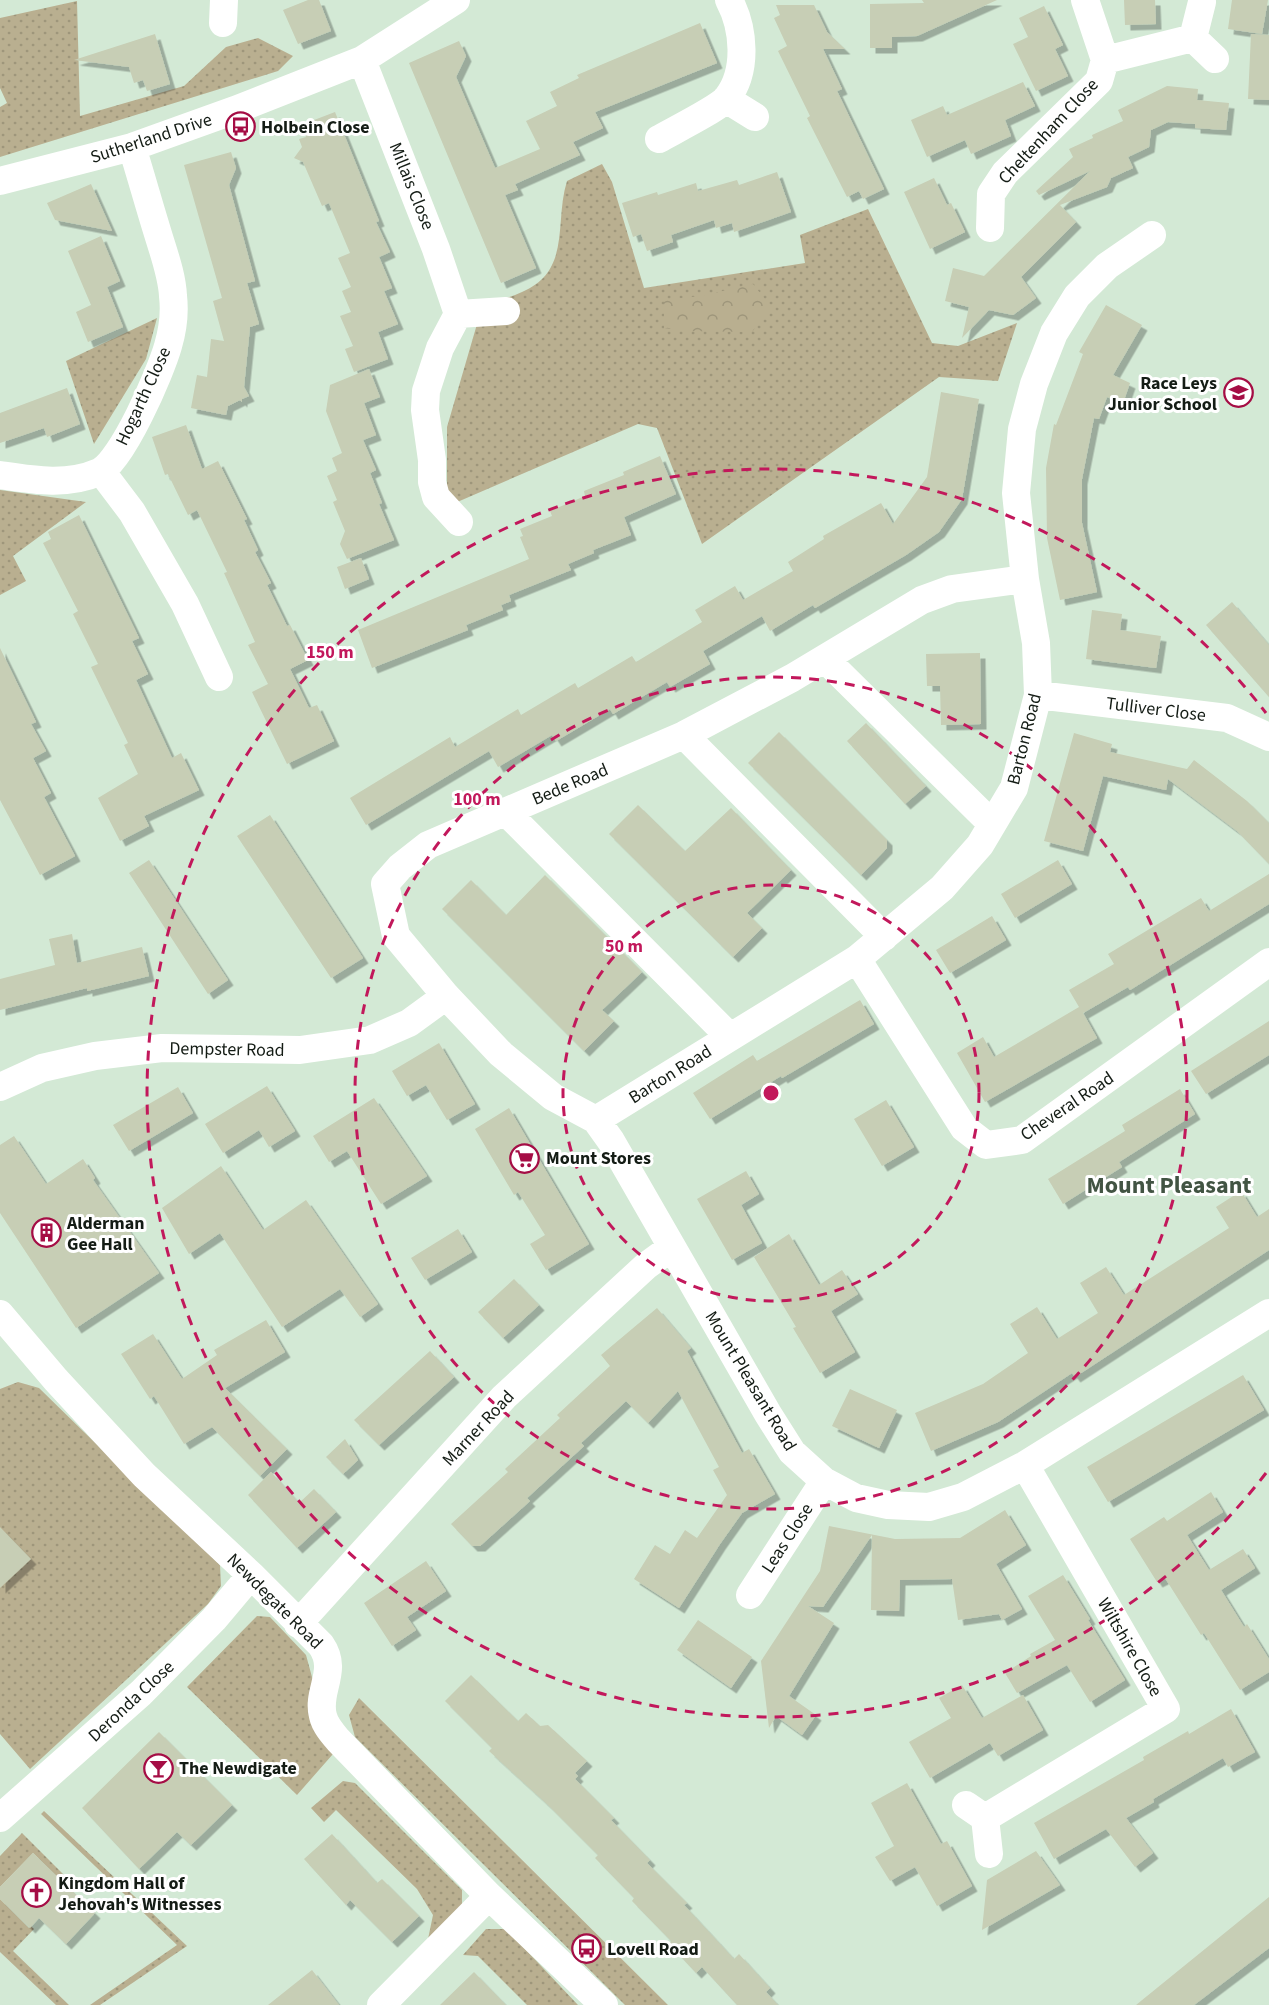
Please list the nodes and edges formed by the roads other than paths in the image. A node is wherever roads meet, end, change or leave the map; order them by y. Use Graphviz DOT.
graph roads {
  1 [pos="456,0"];
  2 [pos="729,0"];
  3 [pos="1085,0"];
  4 [pos="1202,2"];
  5 [pos="1194,38"];
  6 [pos="1215,59"];
  7 [pos="362,60"];
  8 [pos="1105,60"];
  9 [pos="726,99"];
  10 [pos="755,117"];
  11 [pos="659,139"];
  12 [pos="132,147"];
  13 [pos="0,181"];
  14 [pos="990,228"];
  15 [pos="1152,235"];
  16 [pos="506,311"];
  17 [pos="458,314"];
  18 [pos="101,471"];
  19 [pos="0,475"];
  20 [pos="459,522"];
  21 [pos="1025,579"];
  22 [pos="825,659"];
  23 [pos="219,676"];
  24 [pos="1038,695"];
  25 [pos="684,735"];
  26 [pos="1269,737"];
  27 [pos="506,812"];
  28 [pos="992,824"];
  29 [pos="884,937"];
  30 [pos="857,959"];
  31 [pos="1269,962"];
  32 [pos="446,996"];
  33 [pos="730,1037"];
  34 [pos="0,1087"];
  35 [pos="596,1120"];
  36 [pos="672,1247"];
  37 [pos="0,1314"];
  38 [pos="1267,1318"];
  39 [pos="10,1347"];
  40 [pos="1025,1465"];
  41 [pos="824,1480"];
  42 [pos="251,1575"];
  43 [pos="750,1595"];
  44 [pos="298,1624"];
  45 [pos="0,1818"];
  46 [pos="989,1854"];
  47 [pos="489,1896"];
  48 [pos="381,2005"];
  49 [pos="604,2005"];
  1 -- 7 [label="street, Sutherland Drive"];
  2 -- 9 [label="street"];
  3 -- 8 [label="street, Cheltenham Close"];
  4 -- 5 [label="street"];
  5 -- 6 [label="street"];
  5 -- 8 [label="street"];
  7 -- 12 [label="street, Sutherland Drive"];
  7 -- 17 [label="street, Millais Close"];
  8 -- 14 [label="street, Cheltenham Close"];
  9 -- 10 [label="street"];
  9 -- 11 [label="street"];
  12 -- 13 [label="street, Sutherland Drive"];
  12 -- 18 [label="street, Hogarth Close"];
  15 -- 21 [label="street, Barton Road"];
  16 -- 17 [label="street"];
  17 -- 20 [label="street"];
  18 -- 19 [label="street"];
  18 -- 23 [label="street"];
  21 -- 22 [label="street, Bede Road"];
  21 -- 24 [label="street, Barton Road"];
  22 -- 25 [label="street, Bede Road"];
  22 -- 28 [label="street"];
  24 -- 26 [label="street, Tulliver Close"];
  24 -- 28 [label="street, Barton Road"];
  25 -- 27 [label="street, Bede Road"];
  25 -- 29 [label="street"];
  27 -- 32 [label="street, Bede Road"];
  27 -- 33 [label="street"];
  28 -- 29 [label="street, Barton Road"];
  29 -- 30 [label="street, Barton Road"];
  30 -- 31 [label="street, Cheveral Road"];
  30 -- 33 [label="street, Barton Road"];
  32 -- 34 [label="street, Dempster Road"];
  32 -- 35 [label="street, Bede Road"];
  33 -- 35 [label="street, Barton Road"];
  35 -- 36 [label="street, Mount Pleasant Road"];
  36 -- 41 [label="street, Mount Pleasant Road"];
  36 -- 44 [label="street, Marner Road"];
  37 -- 39 [label="street, Newdegate Road"];
  38 -- 40 [label="street, Mount Pleasant Road"];
  39 -- 42 [label="street, Newdegate Road"];
  40 -- 41 [label="street, Mount Pleasant Road"];
  40 -- 46 [label="street, Wiltshire Close"];
  41 -- 43 [label="street, Leas Close"];
  42 -- 44 [label="street, Newdegate Road"];
  42 -- 45 [label="street, Deronda Close"];
  44 -- 47 [label="street, Newdegate Road"];
  47 -- 48 [label="street"];
  47 -- 49 [label="street, Newdegate Road"];
}
